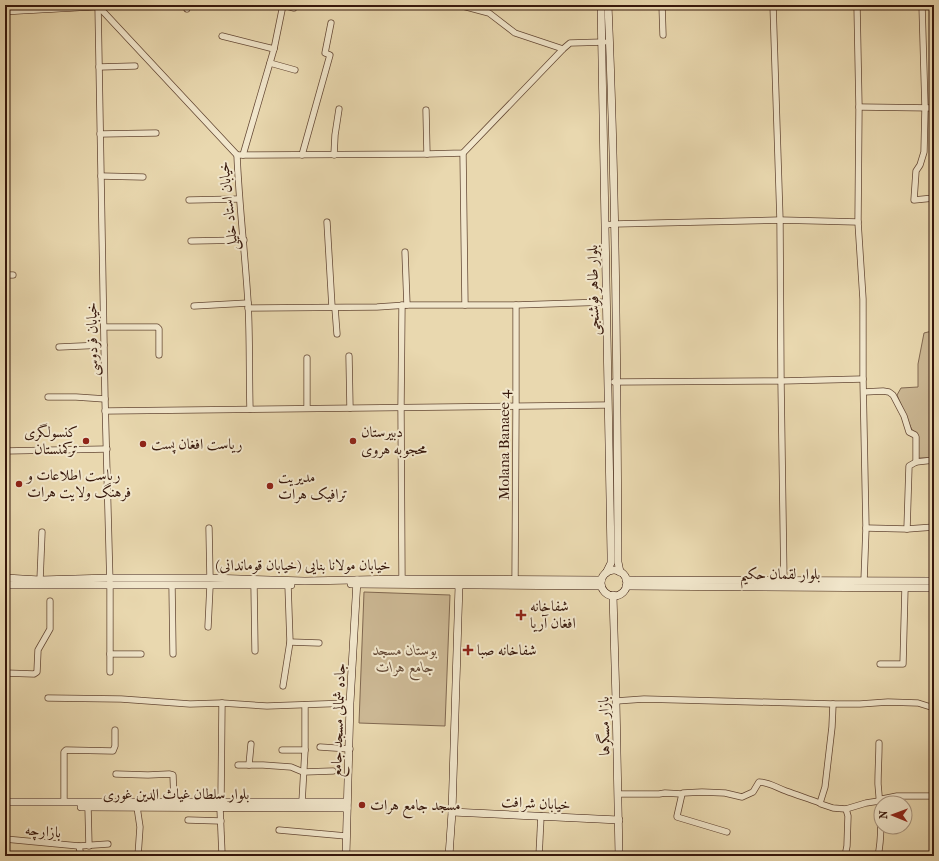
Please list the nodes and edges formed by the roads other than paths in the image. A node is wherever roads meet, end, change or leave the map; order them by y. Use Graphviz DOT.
graph roads {
  1 [pos="98,5"];
  2 [pos="283,5"];
  3 [pos="296,5"];
  4 [pos="459,5"];
  5 [pos="601,5"];
  6 [pos="608,5"];
  7 [pos="662,5"];
  8 [pos="773,5"];
  9 [pos="857,5"];
  10 [pos="922,5"];
  11 [pos="5,10"];
  12 [pos="331,23"];
  13 [pos="663,35"];
  14 [pos="222,36"];
  15 [pos="601,42"];
  16 [pos="609,42"];
  17 [pos="274,49"];
  18 [pos="563,49"];
  19 [pos="270,63"];
  20 [pos="135,66"];
  21 [pos="99,67"];
  22 [pos="295,70"];
  23 [pos="859,107"];
  24 [pos="925,108"];
  25 [pos="934,108"];
  26 [pos="339,109"];
  27 [pos="426,110"];
  28 [pos="156,133"];
  29 [pos="100,134"];
  30 [pos="463,153"];
  31 [pos="427,154"];
  32 [pos="240,155"];
  33 [pos="302,155"];
  34 [pos="334,155"];
  35 [pos="101,176"];
  36 [pos="143,177"];
  37 [pos="934,198"];
  38 [pos="239,199"];
  39 [pos="189,200"];
  40 [pos="780,220"];
  41 [pos="327,222"];
  42 [pos="858,222"];
  43 [pos="614,224"];
  44 [pos="605,225"];
  45 [pos="244,240"];
  46 [pos="191,241"];
  47 [pos="405,252"];
  48 [pos="5,275"];
  49 [pos="13,275"];
  50 [pos="606,302"];
  51 [pos="405,305"];
  52 [pos="465,305"];
  53 [pos="516,305"];
  54 [pos="194,306"];
  55 [pos="248,306"];
  56 [pos="333,307"];
  57 [pos="104,327"];
  58 [pos="337,334"];
  59 [pos="104,345"];
  60 [pos="59,346"];
  61 [pos="159,355"];
  62 [pos="348,356"];
  63 [pos="307,358"];
  64 [pos="863,379"];
  65 [pos="608,381"];
  66 [pos="781,381"];
  67 [pos="617,382"];
  68 [pos="864,392"];
  69 [pos="48,397"];
  70 [pos="105,399"];
  71 [pos="608,405"];
  72 [pos="516,406"];
  73 [pos="401,407"];
  74 [pos="307,408"];
  75 [pos="350,408"];
  76 [pos="250,409"];
  77 [pos="105,411"];
  78 [pos="106,450"];
  79 [pos="5,451"];
  80 [pos="934,460"];
  81 [pos="916,462"];
  82 [pos="934,527"];
  83 [pos="209,528"];
  84 [pos="866,528"];
  85 [pos="907,529"];
  86 [pos="42,532"];
  87 [pos="606,572"];
  88 [pos="620,572"];
  89 [pos="5,578"];
  90 [pos="210,578"];
  91 [pos="40,580"];
  92 [pos="864,581"];
  93 [pos="934,581"];
  94 [pos="110,582"];
  95 [pos="357,582"];
  96 [pos="402,582"];
  97 [pos="515,582"];
  98 [pos="601,583"];
  99 [pos="626,583"];
  100 [pos="784,584"];
  101 [pos="5,585"];
  102 [pos="172,585"];
  103 [pos="254,585"];
  104 [pos="288,585"];
  105 [pos="459,585"];
  106 [pos="210,586"];
  107 [pos="905,588"];
  108 [pos="934,588"];
  109 [pos="613,595"];
  110 [pos="50,601"];
  111 [pos="208,627"];
  112 [pos="290,642"];
  113 [pos="319,643"];
  114 [pos="255,652"];
  115 [pos="110,654"];
  116 [pos="141,654"];
  117 [pos="173,654"];
  118 [pos="880,664"];
  119 [pos="5,672"];
  120 [pos="110,672"];
  121 [pos="283,686"];
  122 [pos="48,698"];
  123 [pos="616,702"];
  124 [pos="350,703"];
  125 [pos="222,704"];
  126 [pos="833,704"];
  127 [pos="305,705"];
  128 [pos="934,708"];
  129 [pos="115,730"];
  130 [pos="879,743"];
  131 [pos="251,744"];
  132 [pos="320,747"];
  133 [pos="282,750"];
  134 [pos="305,750"];
  135 [pos="350,750"];
  136 [pos="238,765"];
  137 [pos="249,765"];
  138 [pos="333,771"];
  139 [pos="303,772"];
  140 [pos="116,774"];
  141 [pos="618,794"];
  142 [pos="682,794"];
  143 [pos="879,795"];
  144 [pos="913,796"];
  145 [pos="934,796"];
  146 [pos="174,801"];
  147 [pos="5,802"];
  148 [pos="64,802"];
  149 [pos="302,802"];
  150 [pos="820,802"];
  151 [pos="873,802"];
  152 [pos="221,805"];
  153 [pos="347,805"];
  154 [pos="5,807"];
  155 [pos="88,807"];
  156 [pos="137,807"];
  157 [pos="846,809"];
  158 [pos="452,812"];
  159 [pos="542,816"];
  160 [pos="188,820"];
  161 [pos="619,820"];
  162 [pos="221,821"];
  163 [pos="279,830"];
  164 [pos="727,832"];
  165 [pos="881,835"];
  166 [pos="346,836"];
  167 [pos="5,840"];
  168 [pos="108,844"];
  169 [pos="79,846"];
  170 [pos="89,846"];
  171 [pos="222,854"];
  172 [pos="81,856"];
  173 [pos="138,856"];
  174 [pos="346,856"];
  175 [pos="449,856"];
  176 [pos="539,856"];
  177 [pos="620,856"];
  178 [pos="845,856"];
  179 [pos="878,856"];
  1 -- 11 [label="street"];
  1 -- 21 [label="street, خیابان فردوسی"];
  1 -- 32 [label="street, خیابان استاد خلیلی"];
  2 -- 3 [label="street"];
  2 -- 17 [label="street"];
  4 -- 18 [label="street"];
  5 -- 15 [label="street, بلوار طاهر فوشنجی"];
  6 -- 16 [label="street, بلوار طاهر فوشنجی"];
  7 -- 13 [label="street"];
  8 -- 40 [label="street"];
  9 -- 23 [label="street"];
  10 -- 24 [label="street"];
  12 -- 33 [label="street"];
  14 -- 17 [label="street"];
  15 -- 16 [label="street"];
  15 -- 18 [label="street"];
  15 -- 44 [label="street, بلوار طاهر فوشنجی"];
  16 -- 43 [label="street, بلوار طاهر فوشنجی"];
  17 -- 19 [label="street"];
  18 -- 30 [label="street"];
  19 -- 22 [label="street"];
  19 -- 32 [label="street"];
  20 -- 21 [label="street"];
  21 -- 29 [label="street, خیابان فردوسی"];
  23 -- 24 [label="street"];
  23 -- 42 [label="street"];
  24 -- 25 [label="street"];
  24 -- 37 [label="street"];
  26 -- 34 [label="street"];
  27 -- 31 [label="street"];
  28 -- 29 [label="street"];
  29 -- 35 [label="street, خیابان فردوسی"];
  30 -- 31 [label="street"];
  30 -- 52 [label="street"];
  31 -- 34 [label="street"];
  32 -- 33 [label="street"];
  32 -- 38 [label="street, خیابان استاد خلیلی"];
  33 -- 34 [label="street"];
  35 -- 36 [label="street"];
  35 -- 57 [label="street, خیابان فردوسی"];
  38 -- 39 [label="street"];
  38 -- 45 [label="street, خیابان استاد خلیلی"];
  40 -- 42 [label="street"];
  40 -- 43 [label="street"];
  40 -- 66 [label="street"];
  41 -- 56 [label="street"];
  42 -- 64 [label="street"];
  43 -- 44 [label="street"];
  43 -- 67 [label="street, بلوار طاهر فوشنجی"];
  44 -- 50 [label="street, بلوار طاهر فوشنجی"];
  45 -- 46 [label="street"];
  45 -- 55 [label="street, خیابان استاد خلیلی"];
  47 -- 51 [label="street"];
  48 -- 49 [label="street"];
  50 -- 53 [label="street"];
  50 -- 65 [label="street, بلوار طاهر فوشنجی"];
  51 -- 52 [label="street"];
  51 -- 56 [label="street"];
  51 -- 73 [label="street"];
  52 -- 53 [label="street"];
  53 -- 72 [label="street, Molana Banaee 4"];
  54 -- 55 [label="street"];
  55 -- 56 [label="street"];
  55 -- 76 [label="street, خیابان استاد خلیلی"];
  56 -- 58 [label="street"];
  57 -- 59 [label="street, خیابان فردوسی"];
  57 -- 61 [label="street"];
  59 -- 60 [label="street"];
  59 -- 70 [label="street, خیابان فردوسی"];
  62 -- 75 [label="street"];
  63 -- 74 [label="street"];
  64 -- 66 [label="street"];
  64 -- 68 [label="street"];
  65 -- 67 [label="street"];
  65 -- 71 [label="street, بلوار طاهر فوشنجی"];
  66 -- 67 [label="street"];
  66 -- 100 [label="street"];
  67 -- 88 [label="street, بلوار طاهر فوشنجی"];
  68 -- 81 [label="street"];
  68 -- 84 [label="street"];
  69 -- 70 [label="street"];
  70 -- 77 [label="street, خیابان فردوسی"];
  71 -- 72 [label="street"];
  71 -- 87 [label="street, بلوار طاهر فوشنجی"];
  72 -- 73 [label="street"];
  72 -- 97 [label="street, Molana Banaee 4"];
  73 -- 75 [label="street"];
  73 -- 96 [label="street"];
  74 -- 75 [label="street"];
  74 -- 76 [label="street"];
  76 -- 77 [label="street"];
  77 -- 78 [label="street, خیابان فردوسی"];
  78 -- 79 [label="street"];
  78 -- 94 [label="street, خیابان فردوسی"];
  80 -- 81 [label="street"];
  81 -- 85 [label="street"];
  82 -- 85 [label="street"];
  83 -- 90 [label="street"];
  84 -- 85 [label="street"];
  84 -- 92 [label="street"];
  86 -- 91 [label="street"];
  87 -- 88 [label="street"];
  87 -- 98 [label="street"];
  88 -- 99 [label="street"];
  89 -- 91 [label="street, خیابان مولانا بنایی (خیابان قوماندانی)"];
  90 -- 94 [label="street, خیابان مولانا بنایی (خیابان قوماندانی)"];
  90 -- 95 [label="street, خیابان مولانا بنایی (خیابان قوماندانی)"];
  91 -- 94 [label="street, خیابان مولانا بنایی (خیابان قوماندانی)"];
  92 -- 93 [label="street, بلوار لقمان حکیم"];
  92 -- 100 [label="street, بلوار لقمان حکیم"];
  94 -- 101 [label="street, خیابان مولانا بنایی (خیابان قوماندانی)"];
  94 -- 102 [label="street, خیابان مولانا بنایی (خیابان قوماندانی)"];
  94 -- 115 [label="street, خیابان فردوسی"];
  95 -- 96 [label="street, خیابان مولانا بنایی (خیابان قوماندانی)"];
  95 -- 104 [label="street, خیابان مولانا بنایی (خیابان قوماندانی)"];
  95 -- 124 [label="street, جاده شمالی مسجد جامع"];
  96 -- 97 [label="street, خیابان مولانا بنایی (خیابان قوماندانی)"];
  96 -- 105 [label="street, خیابان مولانا بنایی (خیابان قوماندانی)"];
  97 -- 98 [label="street, خیابان مولانا بنایی (خیابان قوماندانی)"];
  97 -- 105 [label="street, خیابان مولانا بنایی (خیابان قوماندانی)"];
  98 -- 109 [label="street"];
  99 -- 100 [label="street, بلوار لقمان حکیم"];
  99 -- 109 [label="street"];
  100 -- 107 [label="street, بلوار لقمان حکیم"];
  102 -- 106 [label="street, خیابان مولانا بنایی (خیابان قوماندانی)"];
  102 -- 117 [label="street"];
  103 -- 104 [label="street, خیابان مولانا بنایی (خیابان قوماندانی)"];
  103 -- 106 [label="street, خیابان مولانا بنایی (خیابان قوماندانی)"];
  103 -- 114 [label="street"];
  104 -- 112 [label="street"];
  105 -- 158 [label="street"];
  106 -- 111 [label="street"];
  107 -- 108 [label="street, بلوار لقمان حکیم"];
  107 -- 118 [label="street"];
  109 -- 123 [label="street, بازار مسگرها"];
  110 -- 119 [label="street"];
  112 -- 113 [label="street"];
  112 -- 121 [label="street"];
  115 -- 116 [label="street"];
  115 -- 120 [label="street, خیابان فردوسی"];
  122 -- 125 [label="street"];
  123 -- 126 [label="street"];
  123 -- 141 [label="street, بازار مسگرها"];
  124 -- 127 [label="street"];
  124 -- 135 [label="street, جاده شمالی مسجد جامع"];
  125 -- 127 [label="street"];
  125 -- 152 [label="street"];
  126 -- 128 [label="street"];
  126 -- 150 [label="street"];
  127 -- 134 [label="street"];
  129 -- 148 [label="street"];
  130 -- 143 [label="street"];
  131 -- 137 [label="street"];
  132 -- 135 [label="street"];
  133 -- 134 [label="street"];
  134 -- 139 [label="street"];
  135 -- 153 [label="street, جاده شمالی مسجد جامع"];
  136 -- 137 [label="street"];
  137 -- 139 [label="street"];
  138 -- 139 [label="street"];
  139 -- 149 [label="street"];
  140 -- 146 [label="street"];
  141 -- 142 [label="street"];
  141 -- 161 [label="street, بازار مسگرها"];
  142 -- 150 [label="street"];
  142 -- 164 [label="street"];
  144 -- 145 [label="street"];
  146 -- 148 [label="street"];
  146 -- 152 [label="street"];
  147 -- 148 [label="street"];
  149 -- 152 [label="street"];
  149 -- 153 [label="street"];
  150 -- 157 [label="street"];
  151 -- 157 [label="street"];
  152 -- 153 [label="street, بلوار سلطان غیاث الدین غوری"];
  152 -- 156 [label="street, بلوار سلطان غیاث الدین غوری"];
  152 -- 162 [label="street"];
  153 -- 166 [label="street, جاده شمالی مسجد جامع"];
  154 -- 155 [label="street, بلوار سلطان غیاث الدین غوری"];
  155 -- 156 [label="street, بلوار سلطان غیاث الدین غوری"];
  155 -- 170 [label="street"];
  156 -- 173 [label="street"];
  157 -- 178 [label="street"];
  158 -- 159 [label="street, خیابان شرافت"];
  158 -- 175 [label="street"];
  159 -- 161 [label="street, خیابان شرافت"];
  159 -- 176 [label="street"];
  160 -- 162 [label="street"];
  161 -- 177 [label="street, بازار مسگرها"];
  162 -- 171 [label="street"];
  163 -- 166 [label="street"];
  165 -- 179 [label="street"];
  166 -- 174 [label="street, جاده شمالی مسجد جامع"];
  167 -- 169 [label="street, بازارچه"];
  168 -- 170 [label="street, بازارچه"];
  169 -- 170 [label="street, بازارچه"];
  169 -- 172 [label="street"];
}
